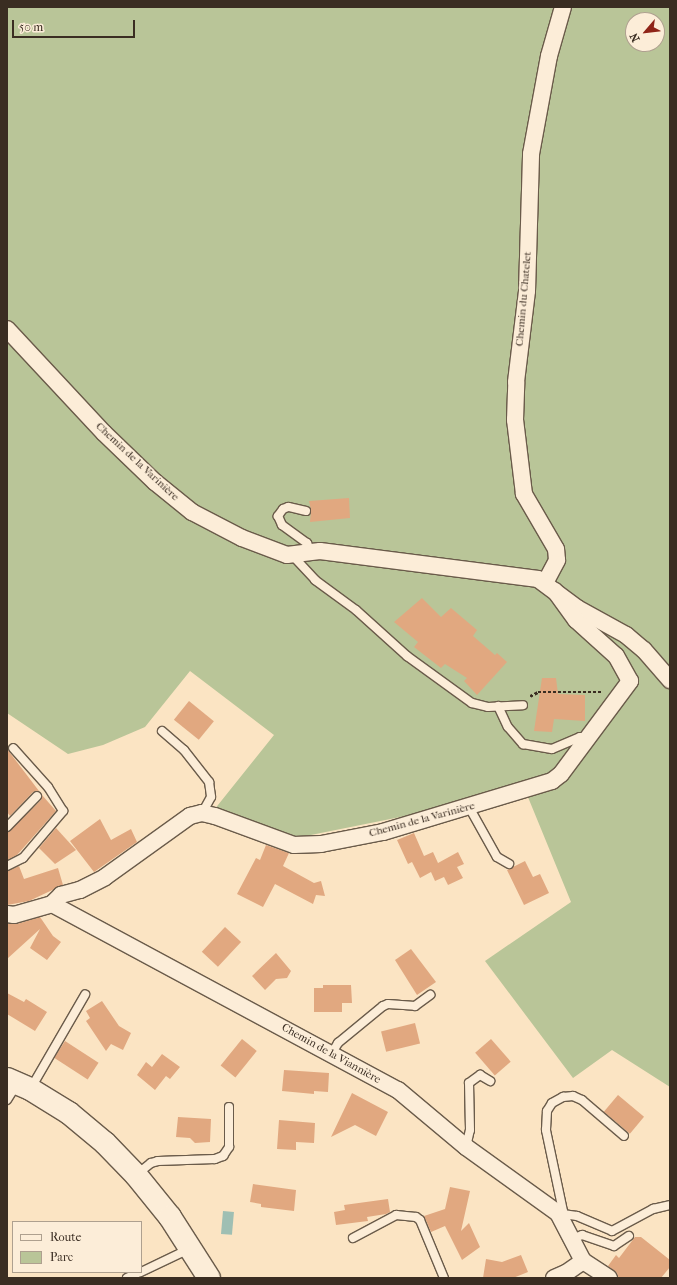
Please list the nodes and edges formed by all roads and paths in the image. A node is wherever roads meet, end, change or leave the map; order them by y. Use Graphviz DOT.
graph roads {
  1 [pos="563,7"];
  2 [pos="7,329"];
  3 [pos="306,511"];
  4 [pos="310,551"];
  5 [pos="293,556"];
  6 [pos="550,587"];
  7 [pos="670,680"];
  8 [pos="624,692"];
  9 [pos="522,705"];
  10 [pos="498,706"];
  11 [pos="162,731"];
  12 [pos="589,737"];
  13 [pos="13,748"];
  14 [pos="37,796"];
  15 [pos="469,807"];
  16 [pos="202,813"];
  17 [pos="7,827"];
  18 [pos="509,864"];
  19 [pos="7,866"];
  20 [pos="52,904"];
  21 [pos="7,914"];
  22 [pos="85,995"];
  23 [pos="430,995"];
  24 [pos="332,1053"];
  25 [pos="490,1081"];
  26 [pos="15,1088"];
  27 [pos="229,1107"];
  28 [pos="624,1136"];
  29 [pos="466,1147"];
  30 [pos="136,1175"];
  31 [pos="670,1204"];
  32 [pos="562,1215"];
  33 [pos="629,1236"];
  34 [pos="353,1238"];
  35 [pos="571,1239"];
  36 [pos="190,1248"];
  37 [pos="583,1261"];
  38 [pos="142,1271"];
  39 [pos="138,1273"];
  40 [pos="127,1278"];
  41 [pos="209,1278"];
  42 [pos="444,1278"];
  43 [pos="554,1278"];
  44 [pos="610,1278"];
  1 -- 6 [label="street, Chemin du Chatelet"];
  2 -- 5 [label="street, Chemin de la Varinière"];
  3 -- 4 [label="lane"];
  4 -- 5 [label="street"];
  4 -- 6 [label="street"];
  5 -- 10 [label="lane, Chemin de la Varinière"];
  6 -- 7 [label="street"];
  6 -- 8 [label="street, Chemin de la Varinière"];
  8 -- 9 [label="path"];
  8 -- 12 [label="street, Chemin de la Varinière"];
  9 -- 10 [label="lane, Chemin de la Varinière"];
  10 -- 12 [label="lane"];
  11 -- 16 [label="lane"];
  12 -- 15 [label="street, Chemin de la Varinière"];
  13 -- 19 [label="lane"];
  14 -- 17 [label="lane"];
  15 -- 16 [label="street, Chemin de la Varinière"];
  15 -- 18 [label="lane"];
  16 -- 20 [label="street"];
  20 -- 21 [label="street"];
  20 -- 24 [label="street, Chemin de la Viannière"];
  22 -- 26 [label="lane"];
  23 -- 24 [label="lane"];
  24 -- 29 [label="street, Chemin de la Viannière"];
  25 -- 29 [label="lane"];
  26 -- 30 [label="main road"];
  27 -- 30 [label="lane"];
  28 -- 32 [label="lane"];
  29 -- 32 [label="street, Chemin de la Viannière"];
  30 -- 36 [label="main road"];
  31 -- 32 [label="lane"];
  32 -- 35 [label="street, Chemin de la Viannière"];
  33 -- 35 [label="lane"];
  34 -- 42 [label="lane"];
  35 -- 37 [label="street, Chemin de la Viannière"];
  36 -- 38 [label="lane"];
  36 -- 41 [label="main road"];
  37 -- 43 [label="street"];
  37 -- 44 [label="street, Chemin de la Viannière"];
  39 -- 40 [label="lane"];
}
